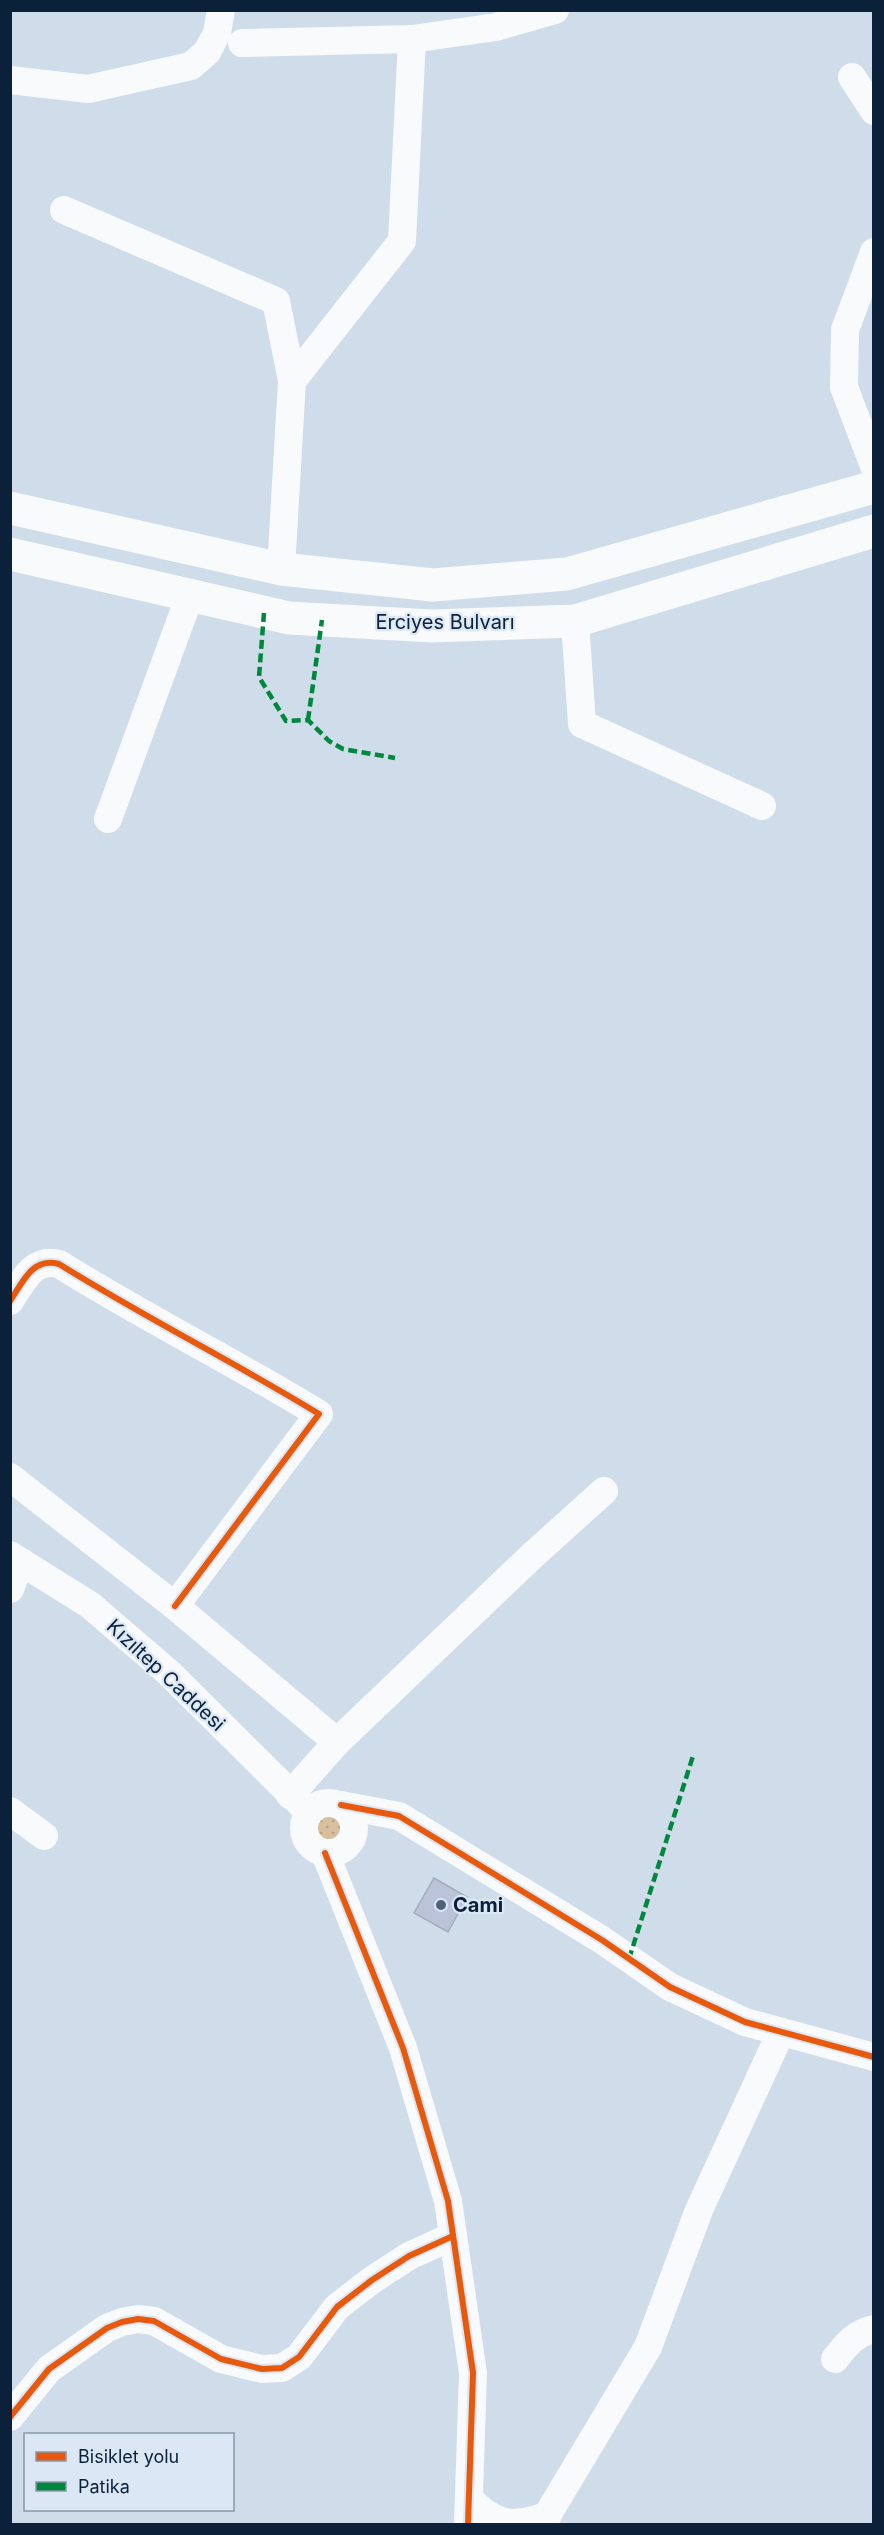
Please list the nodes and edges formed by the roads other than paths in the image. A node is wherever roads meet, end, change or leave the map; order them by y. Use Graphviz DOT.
graph roads {
  1 [pos="221,10"];
  2 [pos="555,10"];
  3 [pos="412,39"];
  4 [pos="242,44"];
  5 [pos="852,77"];
  6 [pos="10,80"];
  7 [pos="873,111"];
  8 [pos="64,210"];
  9 [pos="873,252"];
  10 [pos="292,381"];
  11 [pos="873,466"];
  12 [pos="873,488"];
  13 [pos="10,508"];
  14 [pos="873,531"];
  15 [pos="10,554"];
  16 [pos="281,569"];
  17 [pos="190,595"];
  18 [pos="575,621"];
  19 [pos="762,806"];
  20 [pos="108,819"];
  21 [pos="10,1301"];
  22 [pos="10,1477"];
  23 [pos="604,1491"];
  24 [pos="16,1559"];
  25 [pos="10,1589"];
  26 [pos="175,1606"];
  27 [pos="337,1742"];
  28 [pos="300,1803"];
  29 [pos="342,1805"];
  30 [pos="10,1810"];
  31 [pos="45,1836"];
  32 [pos="325,1853"];
  33 [pos="781,2032"];
  34 [pos="873,2057"];
  35 [pos="453,2236"];
  36 [pos="873,2329"];
  37 [pos="835,2359"];
  38 [pos="10,2417"];
  39 [pos="468,2511"];
  40 [pos="545,2520"];
  1 -- 6 [label="street"];
  2 -- 3 [label="street"];
  3 -- 4 [label="street"];
  3 -- 10 [label="street"];
  5 -- 7 [label="street"];
  8 -- 10 [label="street"];
  9 -- 11 [label="street"];
  10 -- 16 [label="street"];
  12 -- 16 [label="highway, Erciyes Bulvarı"];
  13 -- 16 [label="highway, Erciyes Bulvarı"];
  14 -- 18 [label="highway, Erciyes Bulvarı"];
  15 -- 17 [label="highway, Erciyes Bulvarı"];
  17 -- 18 [label="highway, Erciyes Bulvarı"];
  17 -- 20 [label="street"];
  18 -- 19 [label="street"];
  21 -- 26 [label="street"];
  22 -- 26 [label="street"];
  23 -- 27 [label="street"];
  24 -- 25 [label="street"];
  24 -- 28 [label="street, Kızıltep Caddesi"];
  26 -- 27 [label="street"];
  27 -- 28 [label="street"];
  28 -- 29 [label="street"];
  28 -- 32 [label="street"];
  29 -- 32 [label="street"];
  29 -- 33 [label="street"];
  30 -- 31 [label="street"];
  32 -- 35 [label="street"];
  33 -- 34 [label="street"];
  33 -- 40 [label="street"];
  35 -- 38 [label="street"];
  35 -- 39 [label="street"];
  36 -- 37 [label="street"];
  39 -- 40 [label="street"];
}
